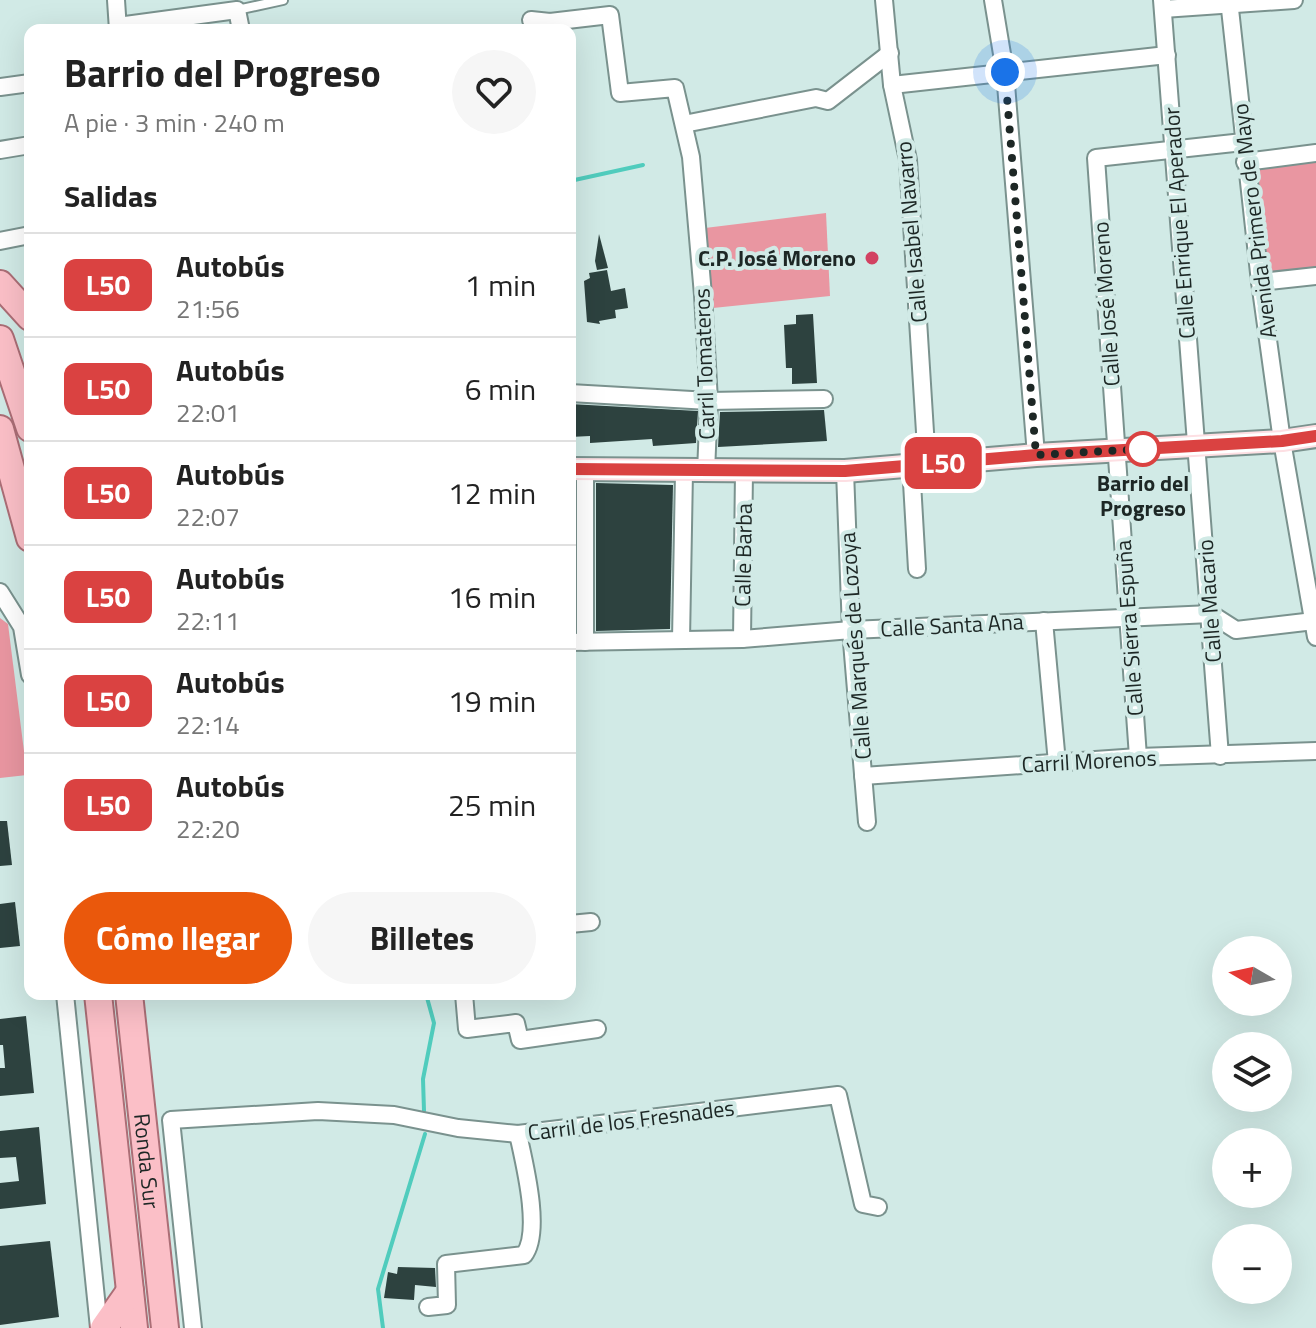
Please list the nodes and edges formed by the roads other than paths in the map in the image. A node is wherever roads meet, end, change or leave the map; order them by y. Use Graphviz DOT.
graph roads {
  1 [pos="116,0"];
  2 [pos="283,0"];
  3 [pos="884,0"];
  4 [pos="993,0"];
  5 [pos="1294,0"];
  6 [pos="1229,3"];
  7 [pos="1162,5"];
  8 [pos="237,10"];
  9 [pos="531,20"];
  10 [pos="118,24"];
  11 [pos="144,24"];
  12 [pos="240,24"];
  13 [pos="890,53"];
  14 [pos="1167,55"];
  15 [pos="1005,72"];
  16 [pos="24,84"];
  17 [pos="892,85"];
  18 [pos="0,87"];
  19 [pos="684,124"];
  20 [pos="1243,142"];
  21 [pos="24,146"];
  22 [pos="1174,149"];
  23 [pos="0,150"];
  24 [pos="1316,153"];
  25 [pos="1245,162"];
  26 [pos="24,236"];
  27 [pos="0,241"];
  28 [pos="1316,276"];
  29 [pos="1260,282"];
  30 [pos="0,284"];
  31 [pos="24,310"];
  32 [pos="0,327"];
  33 [pos="24,329"];
  34 [pos="0,339"];
  35 [pos="576,393"];
  36 [pos="824,399"];
  37 [pos="709,401"];
  38 [pos="24,410"];
  39 [pos="0,429"];
  40 [pos="1316,436"];
  41 [pos="1282,441"];
  42 [pos="1196,445"];
  43 [pos="1116,451"];
  44 [pos="1036,455"];
  45 [pos="10,462"];
  46 [pos="919,465"];
  47 [pos="578,470"];
  48 [pos="744,471"];
  49 [pos="845,471"];
  50 [pos="695,472"];
  51 [pos="24,515"];
  52 [pos="1309,551"];
  53 [pos="917,569"];
  54 [pos="0,592"];
  55 [pos="6,609"];
  56 [pos="1211,614"];
  57 [pos="1132,618"];
  58 [pos="1044,621"];
  59 [pos="1315,629"];
  60 [pos="851,630"];
  61 [pos="24,634"];
  62 [pos="742,639"];
  63 [pos="681,640"];
  64 [pos="577,642"];
  65 [pos="1316,751"];
  66 [pos="1220,756"];
  67 [pos="1138,757"];
  68 [pos="1057,763"];
  69 [pos="863,776"];
  70 [pos="867,822"];
  71 [pos="591,922"];
  72 [pos="576,923"];
  73 [pos="66,1000"];
  74 [pos="99,1000"];
  75 [pos="130,1000"];
  76 [pos="465,1000"];
  77 [pos="597,1029"];
  78 [pos="518,1134"];
  79 [pos="878,1207"];
  80 [pos="130,1291"];
  81 [pos="428,1307"];
  82 [pos="102,1328"];
  83 [pos="134,1328"];
  84 [pos="165,1328"];
  85 [pos="193,1328"];
  1 -- 10 [label="street"];
  2 -- 8 [label="lane"];
  3 -- 13 [label="street, Calle Isabel Navarro"];
  4 -- 15 [label="street"];
  5 -- 6 [label="street"];
  6 -- 7 [label="street"];
  6 -- 20 [label="street, Avenida Primero de Mayo"];
  7 -- 14 [label="street, Calle Enrique El Aperador"];
  8 -- 11 [label="street"];
  8 -- 12 [label="street"];
  9 -- 19 [label="street, Carril Tomateros"];
  13 -- 17 [label="street, Calle Isabel Navarro"];
  13 -- 19 [label="street"];
  14 -- 15 [label="street"];
  14 -- 22 [label="street, Calle Enrique El Aperador"];
  15 -- 17 [label="street"];
  15 -- 44 [label="street"];
  16 -- 18 [label="street"];
  17 -- 46 [label="street, Calle Isabel Navarro"];
  19 -- 37 [label="street, Carril Tomateros"];
  20 -- 22 [label="street"];
  20 -- 25 [label="street, Avenida Primero de Mayo"];
  21 -- 23 [label="street"];
  22 -- 42 [label="street, Calle Enrique El Aperador"];
  22 -- 43 [label="street, Calle José Moreno"];
  24 -- 25 [label="street"];
  25 -- 29 [label="street, Avenida Primero de Mayo"];
  26 -- 27 [label="street"];
  28 -- 29 [label="street"];
  29 -- 41 [label="street, Avenida Primero de Mayo"];
  30 -- 31 [label="main road"];
  32 -- 33 [label="main road"];
  34 -- 38 [label="main road"];
  35 -- 37 [label="street"];
  36 -- 37 [label="street"];
  37 -- 50 [label="street, Carril Tomateros"];
  39 -- 45 [label="main road"];
  40 -- 41 [label="main road"];
  41 -- 42 [label="main road"];
  41 -- 52 [label="street, Avenida Primero de Mayo"];
  42 -- 43 [label="main road"];
  42 -- 56 [label="street, Calle Macario"];
  43 -- 44 [label="main road"];
  43 -- 57 [label="street, Calle Sierra Espuña"];
  44 -- 46 [label="main road"];
  45 -- 51 [label="main road"];
  46 -- 49 [label="main road"];
  46 -- 53 [label="street, Calle Isabel Navarro"];
  47 -- 50 [label="main road"];
  47 -- 64 [label="street"];
  48 -- 49 [label="main road"];
  48 -- 50 [label="main road"];
  48 -- 62 [label="street, Calle Barba"];
  49 -- 60 [label="street, Calle Marqués de Lozoya"];
  50 -- 63 [label="street, Carril Tomateros"];
  52 -- 59 [label="street, Avenida Primero de Mayo"];
  54 -- 55 [label="street"];
  55 -- 61 [label="street"];
  56 -- 57 [label="street, Calle Santa Ana"];
  56 -- 59 [label="street, Calle Santa Ana"];
  56 -- 66 [label="street, Calle Macario"];
  57 -- 58 [label="street, Calle Santa Ana"];
  57 -- 67 [label="street, Calle Sierra Espuña"];
  58 -- 60 [label="street, Calle Santa Ana"];
  58 -- 68 [label="street"];
  60 -- 62 [label="street, Calle Santa Ana"];
  60 -- 69 [label="street, Calle Marqués de Lozoya"];
  62 -- 63 [label="street, Calle Santa Ana"];
  63 -- 64 [label="street, Calle Santa Ana"];
  65 -- 66 [label="street, Carril Morenos"];
  66 -- 67 [label="street, Carril Morenos"];
  67 -- 68 [label="street, Carril Morenos"];
  68 -- 69 [label="street, Carril Morenos"];
  69 -- 70 [label="street, Calle Marqués de Lozoya"];
  71 -- 72 [label="street"];
  73 -- 82 [label="street"];
  74 -- 80 [label="main road, Ronda Sur"];
  75 -- 84 [label="main road, Ronda Sur"];
  76 -- 77 [label="street"];
  78 -- 79 [label="street, Carril de los Fresnades"];
  78 -- 81 [label="street"];
  78 -- 85 [label="street, Carril de los Fresnades"];
  80 -- 82 [label="main road"];
  80 -- 83 [label="main road, Ronda Sur"];
}
